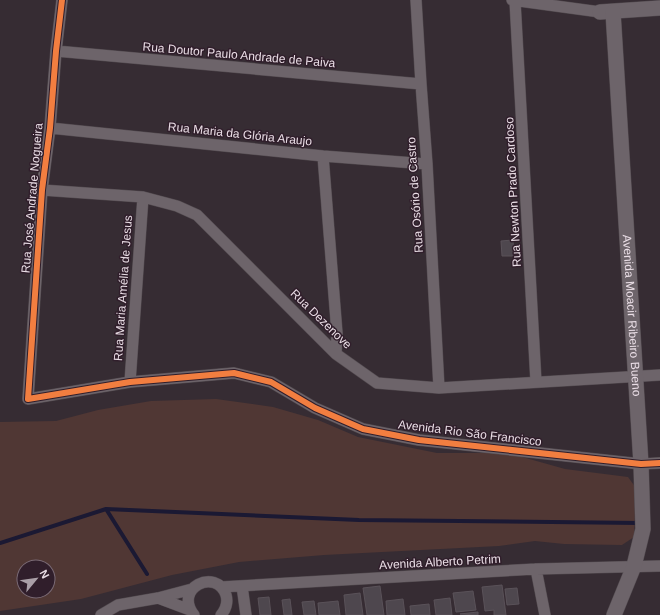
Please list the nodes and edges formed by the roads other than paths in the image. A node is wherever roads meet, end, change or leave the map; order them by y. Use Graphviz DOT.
graph roads {
  1 [pos="62,0"];
  2 [pos="416,0"];
  3 [pos="513,0"];
  4 [pos="543,2"];
  5 [pos="660,8"];
  6 [pos="606,12"];
  7 [pos="56,51"];
  8 [pos="420,84"];
  9 [pos="50,128"];
  10 [pos="323,156"];
  11 [pos="427,164"];
  12 [pos="42,190"];
  13 [pos="143,197"];
  14 [pos="336,354"];
  15 [pos="660,375"];
  16 [pos="635,377"];
  17 [pos="130,382"];
  18 [pos="536,382"];
  19 [pos="439,388"];
  20 [pos="28,399"];
  21 [pos="660,463"];
  22 [pos="641,464"];
  23 [pos="634,566"];
  24 [pos="660,566"];
  25 [pos="536,569"];
  26 [pos="242,586"];
  27 [pos="221,587"];
  28 [pos="192,589"];
  29 [pos="158,598"];
  30 [pos="192,613"];
  31 [pos="101,615"];
  32 [pos="221,615"];
  33 [pos="246,615"];
  34 [pos="545,615"];
  35 [pos="614,615"];
  1 -- 7 [label="street, Rua José Andrade Nogueira"];
  2 -- 8 [label="street, Rua Osório de Castro"];
  3 -- 4 [label="street"];
  3 -- 18 [label="street, Rua Newton Prado Cardoso"];
  4 -- 6 [label="street"];
  5 -- 6 [label="street"];
  6 -- 16 [label="street, Avenida Moacir Ribeiro Bueno"];
  7 -- 8 [label="street, Rua Doutor Paulo Andrade de Paiva"];
  7 -- 9 [label="street, Rua José Andrade Nogueira"];
  8 -- 11 [label="street, Rua Osório de Castro"];
  9 -- 10 [label="street, Rua Maria da Glória Araujo"];
  9 -- 12 [label="street, Rua José Andrade Nogueira"];
  10 -- 11 [label="street, Rua Maria da Glória Araujo"];
  10 -- 14 [label="street"];
  11 -- 19 [label="street, Rua Osório de Castro"];
  12 -- 13 [label="street, Rua Dezenove"];
  12 -- 20 [label="street, Rua José Andrade Nogueira"];
  13 -- 14 [label="street, Rua Dezenove"];
  13 -- 17 [label="street, Rua Maria Amélia de Jesus"];
  14 -- 19 [label="street, Rua Dezenove"];
  15 -- 16 [label="street, Rua Dezenove"];
  16 -- 18 [label="street, Rua Dezenove"];
  16 -- 22 [label="street, Avenida Moacir Ribeiro Bueno"];
  17 -- 20 [label="street, Avenida Rio São Francisco"];
  17 -- 22 [label="street, Avenida Rio São Francisco"];
  18 -- 19 [label="street, Rua Dezenove"];
  21 -- 22 [label="street, Avenida Rio São Francisco"];
  22 -- 23 [label="street, Avenida Moacir Ribeiro Bueno"];
  23 -- 24 [label="street, Avenida Alberto Petrim"];
  23 -- 25 [label="street, Avenida Alberto Petrim"];
  23 -- 35 [label="street, Avenida Moacir Ribeiro Bueno"];
  25 -- 26 [label="street, Avenida Alberto Petrim"];
  25 -- 34 [label="street"];
  26 -- 27 [label="street, Avenida Alberto Petrim"];
  26 -- 33 [label="street"];
  27 -- 28 [label="street, Avenida Alberto Petrim"];
  27 -- 32 [label="street"];
  28 -- 29 [label="street, Avenida Alberto Petrim"];
  28 -- 30 [label="street"];
  29 -- 30 [label="street"];
  29 -- 31 [label="street, Avenida Alberto Petrim"];
}
